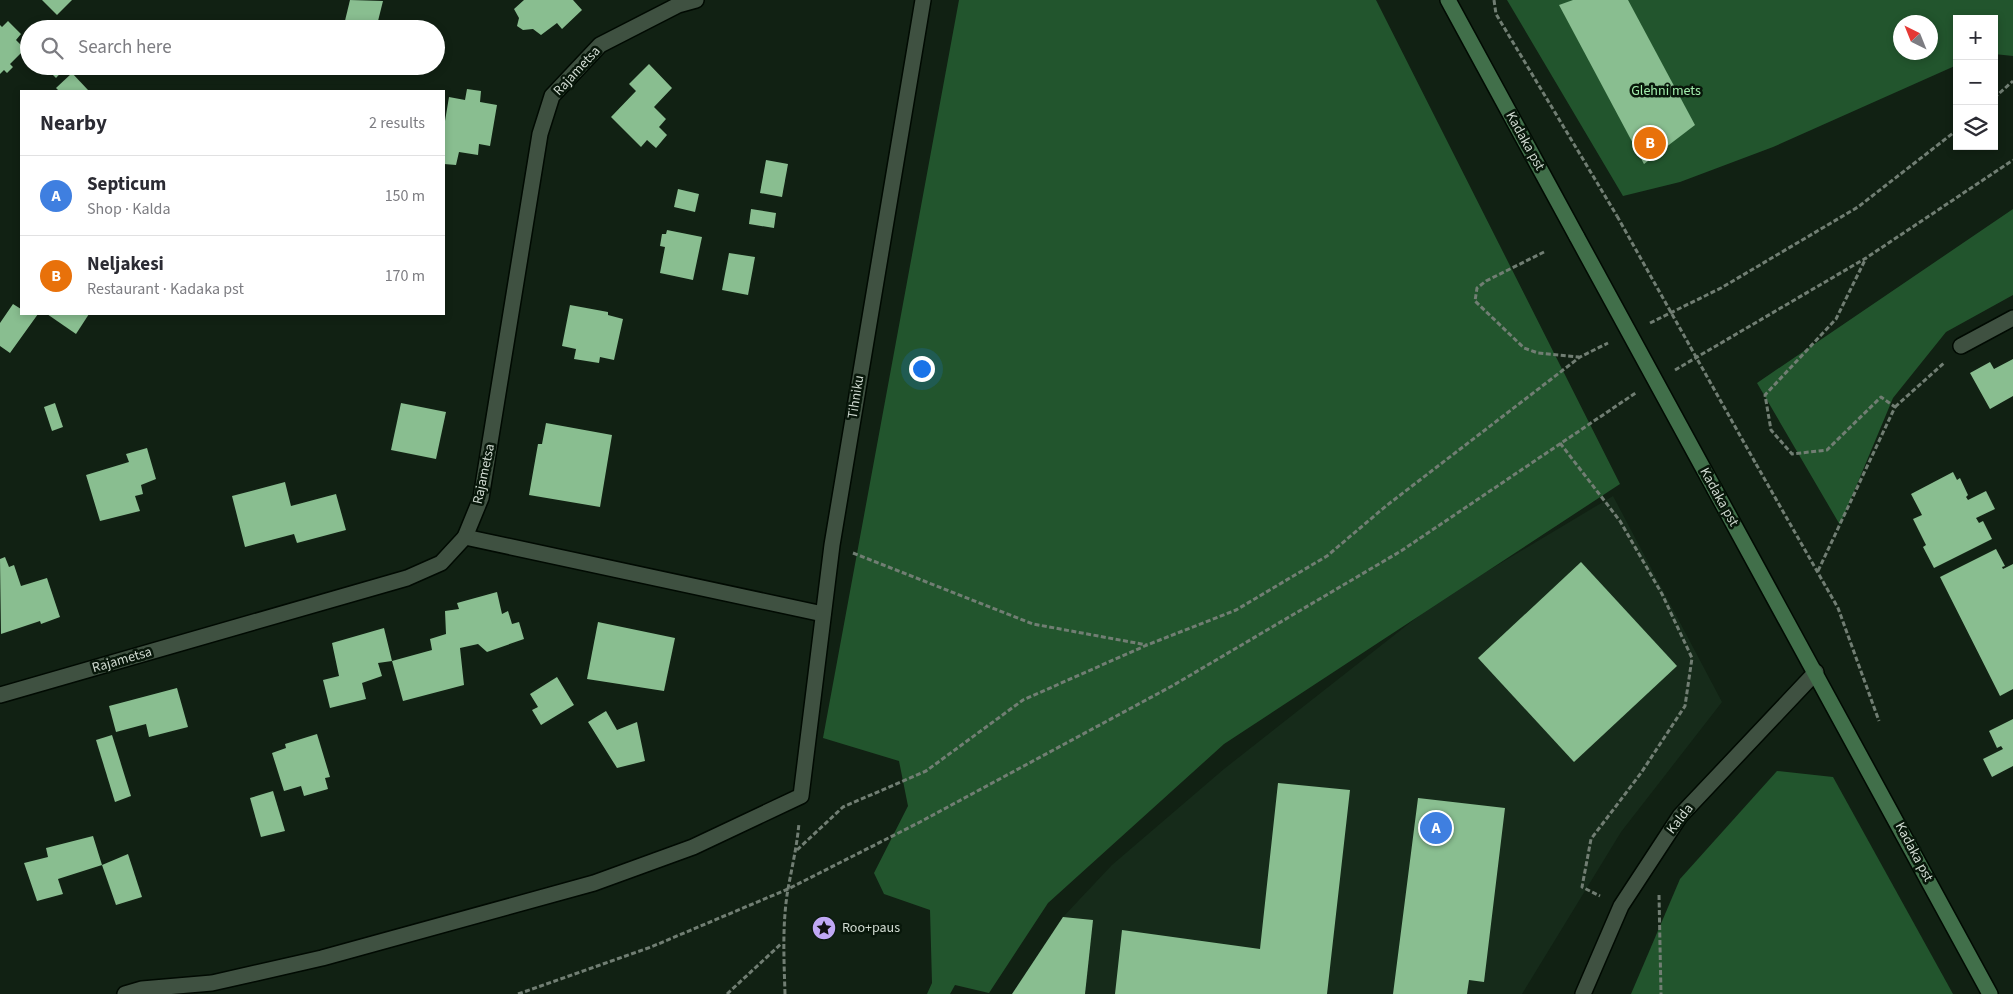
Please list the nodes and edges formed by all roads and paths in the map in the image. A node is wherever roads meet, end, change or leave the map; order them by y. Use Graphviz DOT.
graph roads {
  1 [pos="696,0"];
  2 [pos="923,0"];
  3 [pos="1448,0"];
  4 [pos="1494,0"];
  5 [pos="2013,81"];
  6 [pos="1998,94"];
  7 [pos="1953,133"];
  8 [pos="2013,160"];
  9 [pos="1544,252"];
  10 [pos="1866,258"];
  11 [pos="2013,318"];
  12 [pos="1647,324"];
  13 [pos="1613,341"];
  14 [pos="1961,346"];
  15 [pos="1580,357"];
  16 [pos="1666,374"];
  17 [pos="1641,390"];
  18 [pos="1895,406"];
  19 [pos="1560,442"];
  20 [pos="466,537"];
  21 [pos="832,545"];
  22 [pos="1818,571"];
  23 [pos="823,614"];
  24 [pos="1147,645"];
  25 [pos="1816,672"];
  26 [pos="0,695"];
  27 [pos="1879,721"];
  28 [pos="788,889"];
  29 [pos="1659,895"];
  30 [pos="1620,906"];
  31 [pos="783,943"];
  32 [pos="126,994"];
  33 [pos="518,994"];
  34 [pos="727,994"];
  35 [pos="785,994"];
  36 [pos="1583,994"];
  37 [pos="1662,994"];
  38 [pos="1990,994"];
  1 -- 20 [label="street, Rajametsa"];
  2 -- 21 [label="street, Tihniku"];
  3 -- 25 [label="main road, Kadaka pst, bridge"];
  4 -- 22 [label="path, bridge"];
  5 -- 6 [label="path"];
  7 -- 12 [label="path"];
  8 -- 10 [label="path"];
  9 -- 15 [label="path"];
  10 -- 16 [label="path"];
  10 -- 18 [label="path"];
  11 -- 14 [label="street"];
  13 -- 15 [label="path"];
  14 -- 18 [label="path"];
  15 -- 24 [label="path"];
  17 -- 19 [label="path"];
  18 -- 22 [label="path"];
  19 -- 28 [label="path"];
  19 -- 30 [label="path"];
  20 -- 23 [label="street"];
  20 -- 26 [label="street, Rajametsa"];
  21 -- 23 [label="street, Tihniku"];
  21 -- 24 [label="path"];
  22 -- 27 [label="path"];
  23 -- 32 [label="street, Tihniku"];
  24 -- 28 [label="path"];
  25 -- 30 [label="street, Kalda"];
  25 -- 38 [label="main road, Kadaka pst"];
  28 -- 31 [label="path"];
  28 -- 33 [label="path"];
  29 -- 37 [label="path"];
  30 -- 36 [label="street, Kalda"];
  31 -- 34 [label="path"];
  31 -- 35 [label="path"];
}
